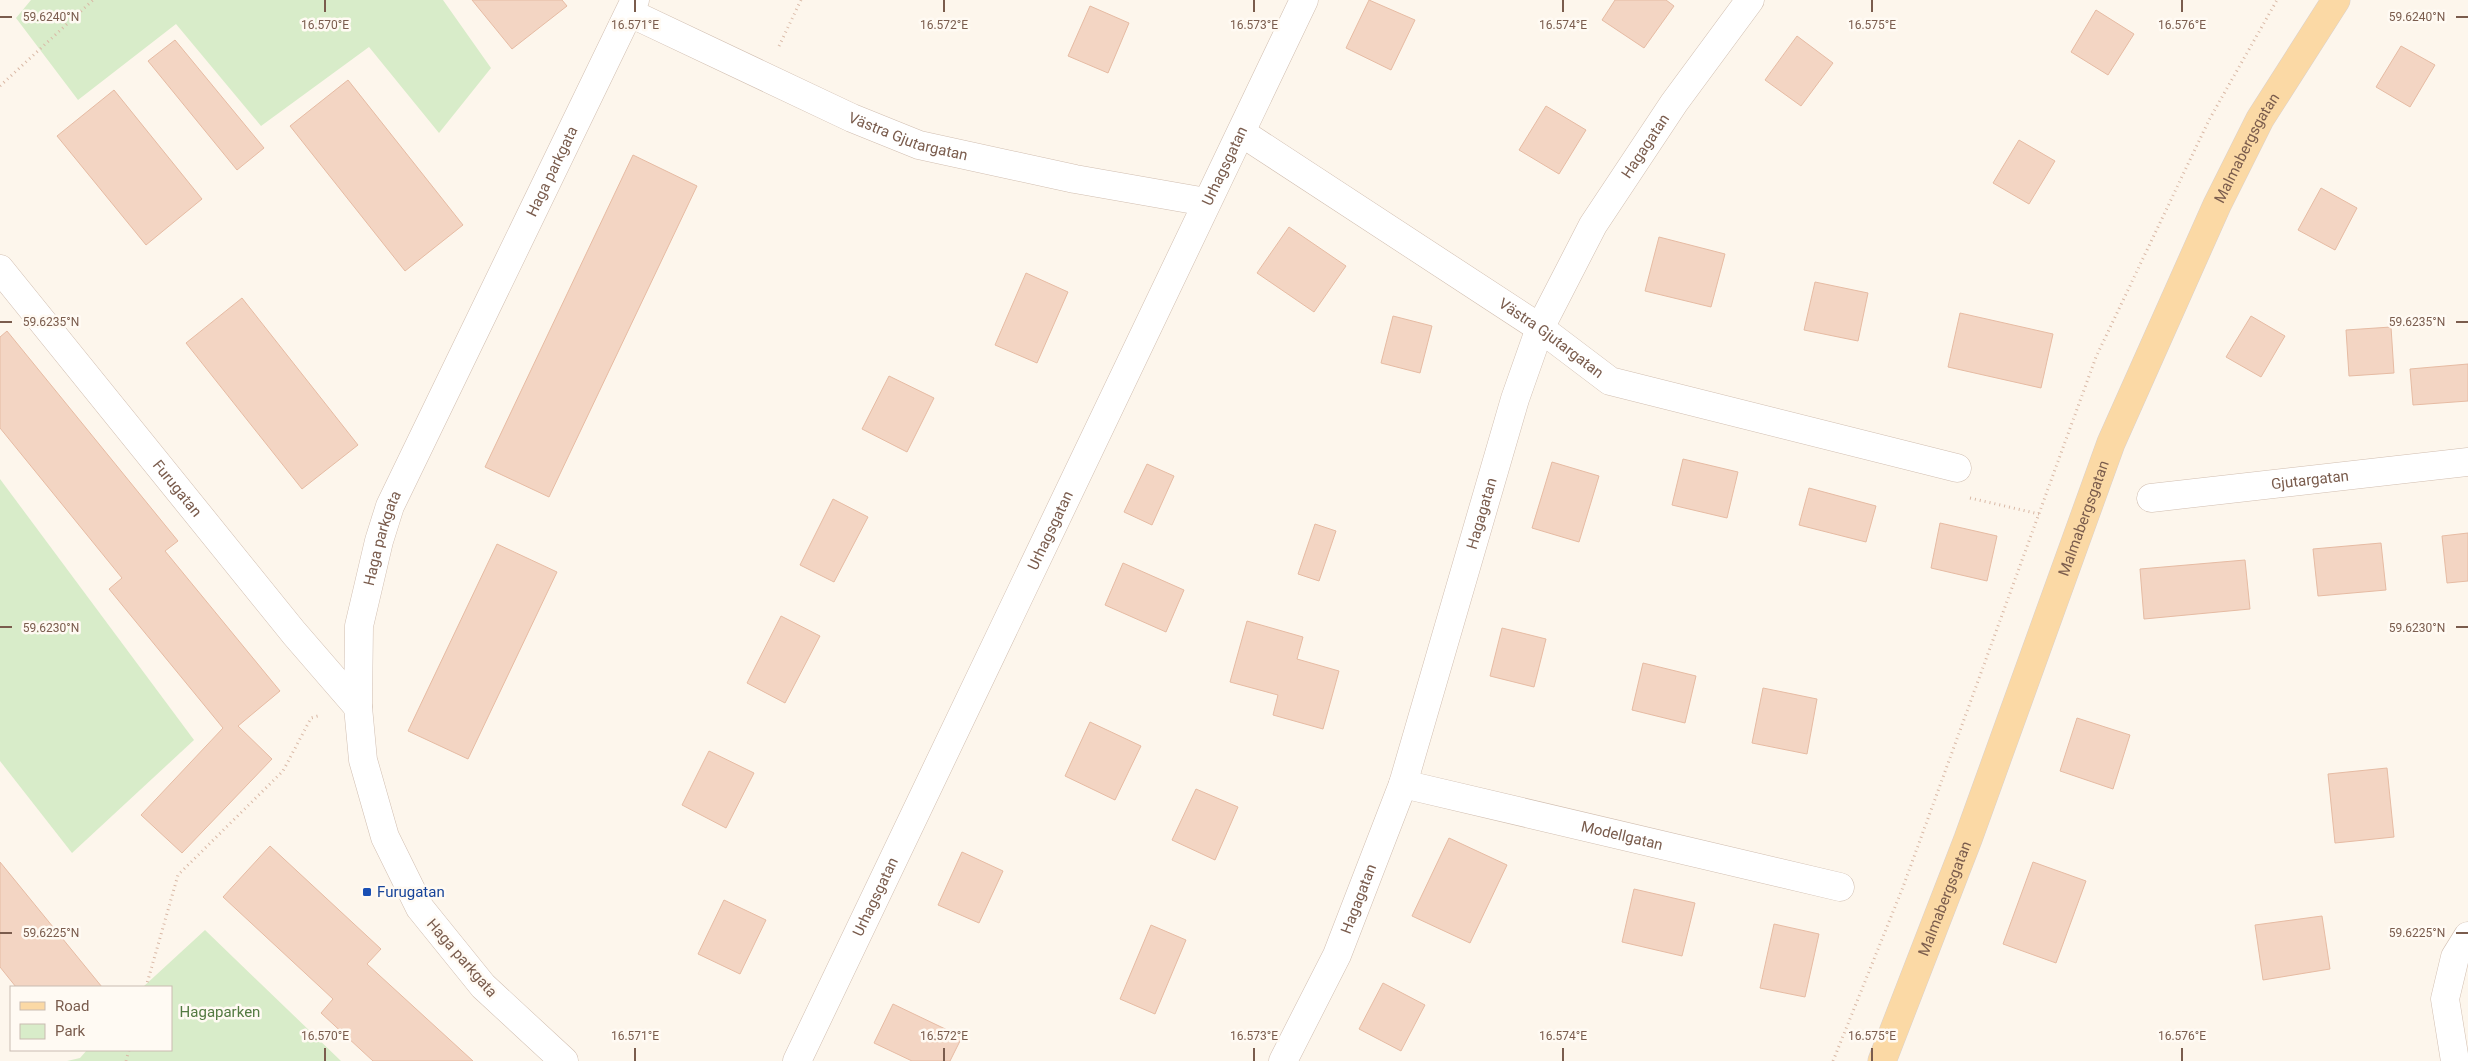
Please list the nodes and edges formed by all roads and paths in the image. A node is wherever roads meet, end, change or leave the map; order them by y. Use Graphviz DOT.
graph roads {
  1 [pos="93,0"];
  2 [pos="801,0"];
  3 [pos="1304,0"];
  4 [pos="1750,0"];
  5 [pos="2277,0"];
  6 [pos="2336,0"];
  7 [pos="632,6"];
  8 [pos="764,76"];
  9 [pos="0,86"];
  10 [pos="1242,132"];
  11 [pos="1206,202"];
  12 [pos="0,269"];
  13 [pos="1540,328"];
  14 [pos="2468,462"];
  15 [pos="1957,468"];
  16 [pos="2151,498"];
  17 [pos="2039,514"];
  18 [pos="358,707"];
  19 [pos="1403,784"];
  20 [pos="1840,887"];
  21 [pos="2468,936"];
  22 [pos="146,986"];
  23 [pos="564,1061"];
  24 [pos="796,1061"];
  25 [pos="1283,1061"];
  26 [pos="1833,1061"];
  27 [pos="1882,1061"];
  28 [pos="2455,1061"];
  1 -- 9 [label="path"];
  2 -- 8 [label="path"];
  3 -- 10 [label="street, Urhagsgatan"];
  4 -- 13 [label="street, Hagagatan"];
  5 -- 17 [label="path"];
  6 -- 27 [label="main road, Malmabergsgatan"];
  7 -- 8 [label="street, Västra Gjutargatan"];
  7 -- 18 [label="street, Haga parkgata"];
  8 -- 11 [label="street, Västra Gjutargatan"];
  10 -- 11 [label="street, Urhagsgatan"];
  10 -- 13 [label="street, Västra Gjutargatan"];
  11 -- 24 [label="street, Urhagsgatan"];
  12 -- 18 [label="street, Furugatan"];
  13 -- 15 [label="street, Västra Gjutargatan"];
  13 -- 19 [label="street, Hagagatan"];
  14 -- 16 [label="street, Gjutargatan"];
  15 -- 17 [label="path"];
  17 -- 26 [label="path"];
  18 -- 22 [label="path"];
  18 -- 23 [label="street, Haga parkgata"];
  19 -- 20 [label="street, Modellgatan"];
  19 -- 25 [label="street, Hagagatan"];
  21 -- 28 [label="street"];
}
